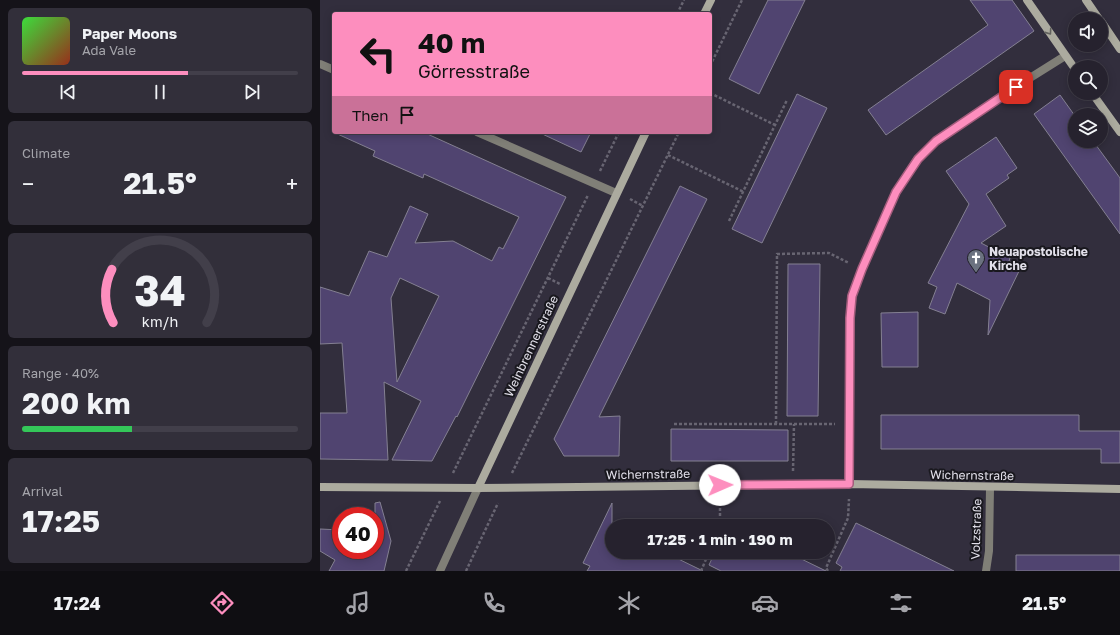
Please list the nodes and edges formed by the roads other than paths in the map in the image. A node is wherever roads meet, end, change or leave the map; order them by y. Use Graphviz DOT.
graph roads {
  1 [pos="711,0"];
  2 [pos="1027,0"];
  3 [pos="1086,0"];
  4 [pos="705,12"];
  5 [pos="1094,12"];
  6 [pos="1108,32"];
  7 [pos="1120,49"];
  8 [pos="1065,56"];
  9 [pos="1068,60"];
  10 [pos="320,64"];
  11 [pos="332,69"];
  12 [pos="1097,100"];
  13 [pos="1120,132"];
  14 [pos="482,134"];
  15 [pos="645,134"];
  16 [pos="616,193"];
  17 [pos="849,484"];
  18 [pos="320,487"];
  19 [pos="478,488"];
  20 [pos="990,488"];
  21 [pos="1120,489"];
  22 [pos="440,571"];
  23 [pos="986,571"];
  1 -- 4 [label="street"];
  2 -- 8 [label="street, one-way"];
  3 -- 5 [label="street"];
  6 -- 7 [label="street"];
  8 -- 9 [label="street"];
  8 -- 17 [label="street"];
  10 -- 11 [label="street"];
  12 -- 13 [label="street"];
  14 -- 16 [label="street"];
  15 -- 16 [label="street, Weinbrennerstraße"];
  16 -- 19 [label="street, Weinbrennerstraße"];
  17 -- 19 [label="street, Wichernstraße"];
  17 -- 20 [label="street, Wichernstraße"];
  18 -- 19 [label="street, Wichernstraße"];
  19 -- 22 [label="street, Weinbrennerstraße"];
  20 -- 21 [label="street, Wichernstraße"];
  20 -- 23 [label="street, Volzstraße"];
}
